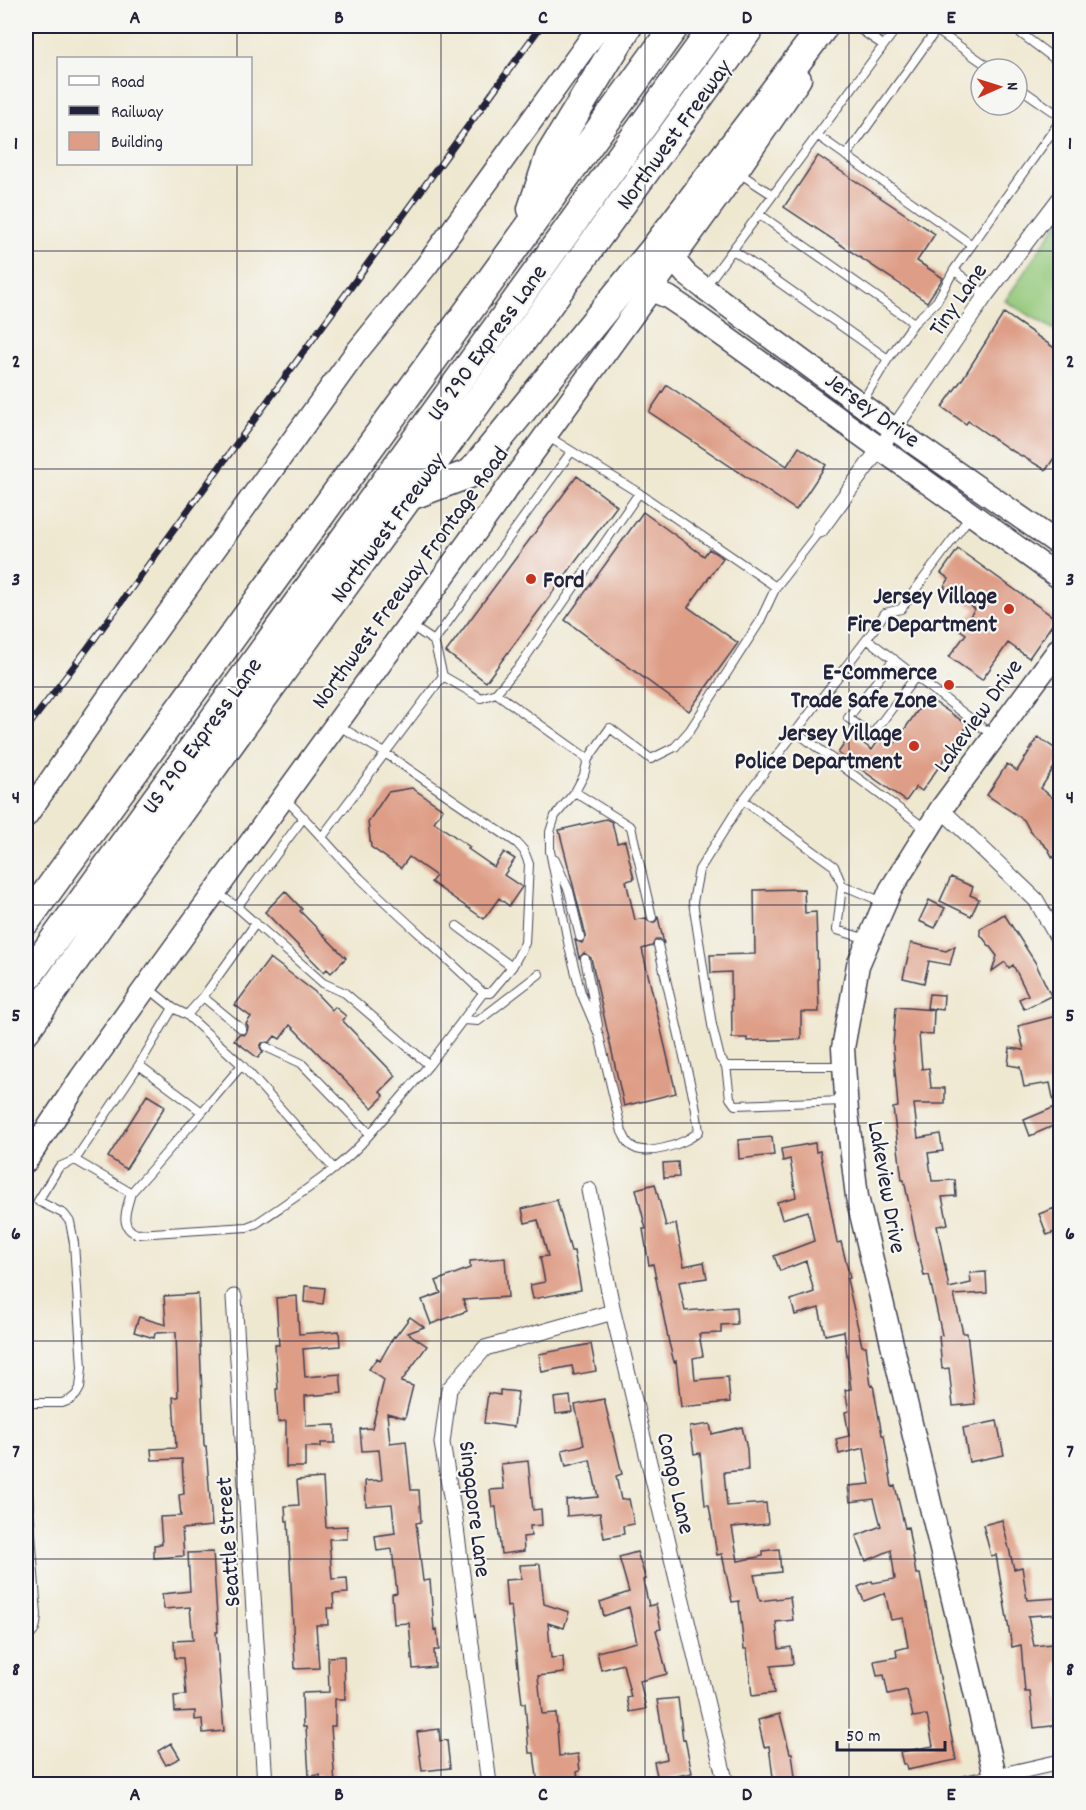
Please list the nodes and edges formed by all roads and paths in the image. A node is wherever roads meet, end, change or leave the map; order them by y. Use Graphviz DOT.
graph roads {
  1 [pos="600,26"];
  2 [pos="628,26"];
  3 [pos="675,26"];
  4 [pos="715,26"];
  5 [pos="751,26"];
  6 [pos="824,26"];
  7 [pos="836,26"];
  8 [pos="855,26"];
  9 [pos="898,26"];
  10 [pos="1011,26"];
  11 [pos="938,28"];
  12 [pos="884,45"];
  13 [pos="976,57"];
  14 [pos="1060,63"];
  15 [pos="1029,94"];
  16 [pos="1060,116"];
  17 [pos="1060,121"];
  18 [pos="817,135"];
  19 [pos="846,156"];
  20 [pos="737,171"];
  21 [pos="773,195"];
  22 [pos="1060,198"];
  23 [pos="759,214"];
  24 [pos="524,235"];
  25 [pos="972,245"];
  26 [pos="733,250"];
  27 [pos="673,259"];
  28 [pos="954,270"];
  29 [pos="704,288"];
  30 [pos="651,290"];
  31 [pos="986,295"];
  32 [pos="914,323"];
  33 [pos="888,359"];
  34 [pos="26,387"];
  35 [pos="861,403"];
  36 [pos="894,429"];
  37 [pos="546,434"];
  38 [pos="881,448"];
  39 [pos="571,452"];
  40 [pos="639,493"];
  41 [pos="410,496"];
  42 [pos="972,514"];
  43 [pos="26,522"];
  44 [pos="820,530"];
  45 [pos="1060,545"];
  46 [pos="1060,578"];
  47 [pos="776,587"];
  48 [pos="409,624"];
  49 [pos="867,639"];
  50 [pos="434,641"];
  51 [pos="1060,648"];
  52 [pos="894,659"];
  53 [pos="443,676"];
  54 [pos="916,676"];
  55 [pos="496,693"];
  56 [pos="336,724"];
  57 [pos="795,731"];
  58 [pos="995,736"];
  59 [pos="385,753"];
  60 [pos="588,759"];
  61 [pos="575,792"];
  62 [pos="283,798"];
  63 [pos="742,800"];
  64 [pos="941,809"];
  65 [pos="26,816"];
  66 [pos="304,817"];
  67 [pos="928,830"];
  68 [pos="322,837"];
  69 [pos="550,851"];
  70 [pos="842,885"];
  71 [pos="49,888"];
  72 [pos="215,891"];
  73 [pos="885,902"];
  74 [pos="26,903"];
  75 [pos="237,907"];
  76 [pos="652,917"];
  77 [pos="26,921"];
  78 [pos="256,923"];
  79 [pos="457,926"];
  80 [pos="580,937"];
  81 [pos="869,940"];
  82 [pos="1060,942"];
  83 [pos="658,945"];
  84 [pos="585,959"];
  85 [pos="512,968"];
  86 [pos="539,974"];
  87 [pos="26,979"];
  88 [pos="146,987"];
  89 [pos="483,993"];
  90 [pos="202,997"];
  91 [pos="173,1008"];
  92 [pos="187,1015"];
  93 [pos="463,1020"];
  94 [pos="242,1029"];
  95 [pos="26,1030"];
  96 [pos="599,1035"];
  97 [pos="266,1047"];
  98 [pos="139,1065"];
  99 [pos="242,1065"];
  100 [pos="429,1065"];
  101 [pos="726,1066"];
  102 [pos="844,1066"];
  103 [pos="847,1101"];
  104 [pos="202,1112"];
  105 [pos="370,1134"];
  106 [pos="75,1160"];
  107 [pos="26,1161"];
  108 [pos="334,1169"];
  109 [pos="589,1190"];
  110 [pos="131,1193"];
  111 [pos="234,1297"];
  112 [pos="613,1312"];
  113 [pos="26,1403"];
  114 [pos="26,1465"];
  115 [pos="26,1638"];
  116 [pos="1060,1762"];
  117 [pos="996,1780"];
  118 [pos="265,1785"];
  119 [pos="489,1785"];
  120 [pos="726,1785"];
  121 [pos="963,1785"];
  1 -- 65 [label="main road"];
  2 -- 24 [label="highway"];
  3 -- 24 [label="highway"];
  4 -- 87 [label="highway, US 290 Express Lane"];
  5 -- 41 [label="highway, Northwest Freeway"];
  6 -- 41 [label="highway"];
  7 -- 20 [label="main road, Northwest Freeway Frontage Road"];
  8 -- 12 [label="lane"];
  9 -- 12 [label="lane"];
  10 -- 14 [label="lane"];
  11 -- 13 [label="lane"];
  11 -- 19 [label="lane"];
  12 -- 18 [label="lane"];
  15 -- 16 [label="lane"];
  17 -- 25 [label="lane"];
  18 -- 19 [label="lane"];
  18 -- 21 [label="lane"];
  19 -- 25 [label="lane"];
  20 -- 21 [label="lane"];
  20 -- 27 [label="main road, Northwest Freeway Frontage Road"];
  21 -- 23 [label="lane"];
  22 -- 31 [label="street, Tiny Lane"];
  23 -- 26 [label="lane"];
  23 -- 32 [label="lane"];
  24 -- 71 [label="highway"];
  25 -- 28 [label="lane"];
  26 -- 29 [label="lane"];
  26 -- 33 [label="lane"];
  27 -- 29 [label="main road, Jersey Drive"];
  27 -- 30 [label="main road, Northwest Freeway Frontage Road"];
  28 -- 31 [label="lane"];
  28 -- 32 [label="lane"];
  29 -- 35 [label="main road, Jersey Drive"];
  30 -- 37 [label="main road, Northwest Freeway Frontage Road"];
  30 -- 38 [label="main road, Jersey Drive"];
  31 -- 36 [label="street, Tiny Lane"];
  32 -- 33 [label="lane"];
  33 -- 35 [label="lane"];
  34 -- 43 [label="path"];
  35 -- 36 [label="main road, Jersey Drive"];
  36 -- 38 [label="street, Tiny Lane"];
  36 -- 45 [label="main road, Jersey Drive"];
  37 -- 39 [label="lane"];
  37 -- 48 [label="main road, Northwest Freeway Frontage Road"];
  38 -- 42 [label="main road, Jersey Drive"];
  38 -- 44 [label="street, Tiny Lane"];
  39 -- 40 [label="lane"];
  39 -- 50 [label="lane"];
  40 -- 47 [label="lane"];
  40 -- 55 [label="lane"];
  41 -- 95 [label="highway, Northwest Freeway"];
  42 -- 46 [label="main road, Jersey Drive"];
  42 -- 49 [label="lane"];
  44 -- 47 [label="lane"];
  47 -- 60 [label="lane"];
  48 -- 50 [label="lane"];
  48 -- 56 [label="main road, Northwest Freeway Frontage Road"];
  49 -- 52 [label="lane"];
  49 -- 57 [label="lane"];
  50 -- 53 [label="lane"];
  51 -- 58 [label="main road, Lakeview Drive"];
  52 -- 54 [label="lane"];
  52 -- 54 [label="lane"];
  53 -- 55 [label="lane"];
  53 -- 59 [label="lane"];
  54 -- 58 [label="lane"];
  55 -- 60 [label="lane"];
  56 -- 59 [label="lane"];
  56 -- 62 [label="main road, Northwest Freeway Frontage Road"];
  57 -- 63 [label="lane"];
  57 -- 67 [label="lane"];
  58 -- 64 [label="main road, Lakeview Drive"];
  59 -- 68 [label="lane"];
  59 -- 85 [label="lane"];
  60 -- 61 [label="lane"];
  61 -- 69 [label="lane"];
  61 -- 76 [label="lane"];
  62 -- 66 [label="lane"];
  62 -- 72 [label="main road, Northwest Freeway Frontage Road"];
  63 -- 70 [label="lane"];
  63 -- 101 [label="lane"];
  64 -- 67 [label="main road, Lakeview Drive"];
  64 -- 82 [label="street"];
  66 -- 68 [label="lane"];
  66 -- 75 [label="lane"];
  67 -- 73 [label="main road, Lakeview Drive"];
  68 -- 89 [label="lane"];
  69 -- 80 [label="lane"];
  69 -- 96 [label="lane"];
  70 -- 73 [label="lane"];
  70 -- 81 [label="lane"];
  71 -- 74 [label="highway"];
  71 -- 77 [label="highway"];
  72 -- 75 [label="lane"];
  72 -- 88 [label="main road, Northwest Freeway Frontage Road"];
  73 -- 81 [label="main road, Lakeview Drive"];
  75 -- 78 [label="lane"];
  78 -- 90 [label="lane"];
  78 -- 100 [label="lane"];
  79 -- 85 [label="lane"];
  81 -- 102 [label="main road, Lakeview Drive"];
  83 -- 96 [label="lane"];
  84 -- 96 [label="lane"];
  85 -- 89 [label="lane"];
  86 -- 93 [label="lane"];
  88 -- 91 [label="lane"];
  88 -- 107 [label="main road, Northwest Freeway Frontage Road"];
  89 -- 93 [label="lane"];
  90 -- 92 [label="lane"];
  90 -- 94 [label="lane"];
  91 -- 92 [label="lane"];
  91 -- 98 [label="lane"];
  92 -- 99 [label="lane"];
  93 -- 100 [label="lane"];
  97 -- 105 [label="lane"];
  98 -- 104 [label="lane"];
  98 -- 106 [label="lane"];
  99 -- 104 [label="lane"];
  99 -- 108 [label="lane"];
  100 -- 105 [label="lane"];
  101 -- 102 [label="lane"];
  101 -- 103 [label="lane"];
  102 -- 103 [label="main road, Lakeview Drive"];
  103 -- 117 [label="main road, Lakeview Drive"];
  104 -- 110 [label="lane"];
  105 -- 108 [label="lane"];
  106 -- 110 [label="lane"];
  106 -- 113 [label="lane"];
  108 -- 110 [label="lane"];
  109 -- 112 [label="street, Congo Lane"];
  111 -- 118 [label="street, Seattle Street"];
  112 -- 119 [label="street, Singapore Lane"];
  112 -- 120 [label="street, Congo Lane"];
  114 -- 115 [label="lane"];
  116 -- 117 [label="street"];
  117 -- 121 [label="street"];
}
